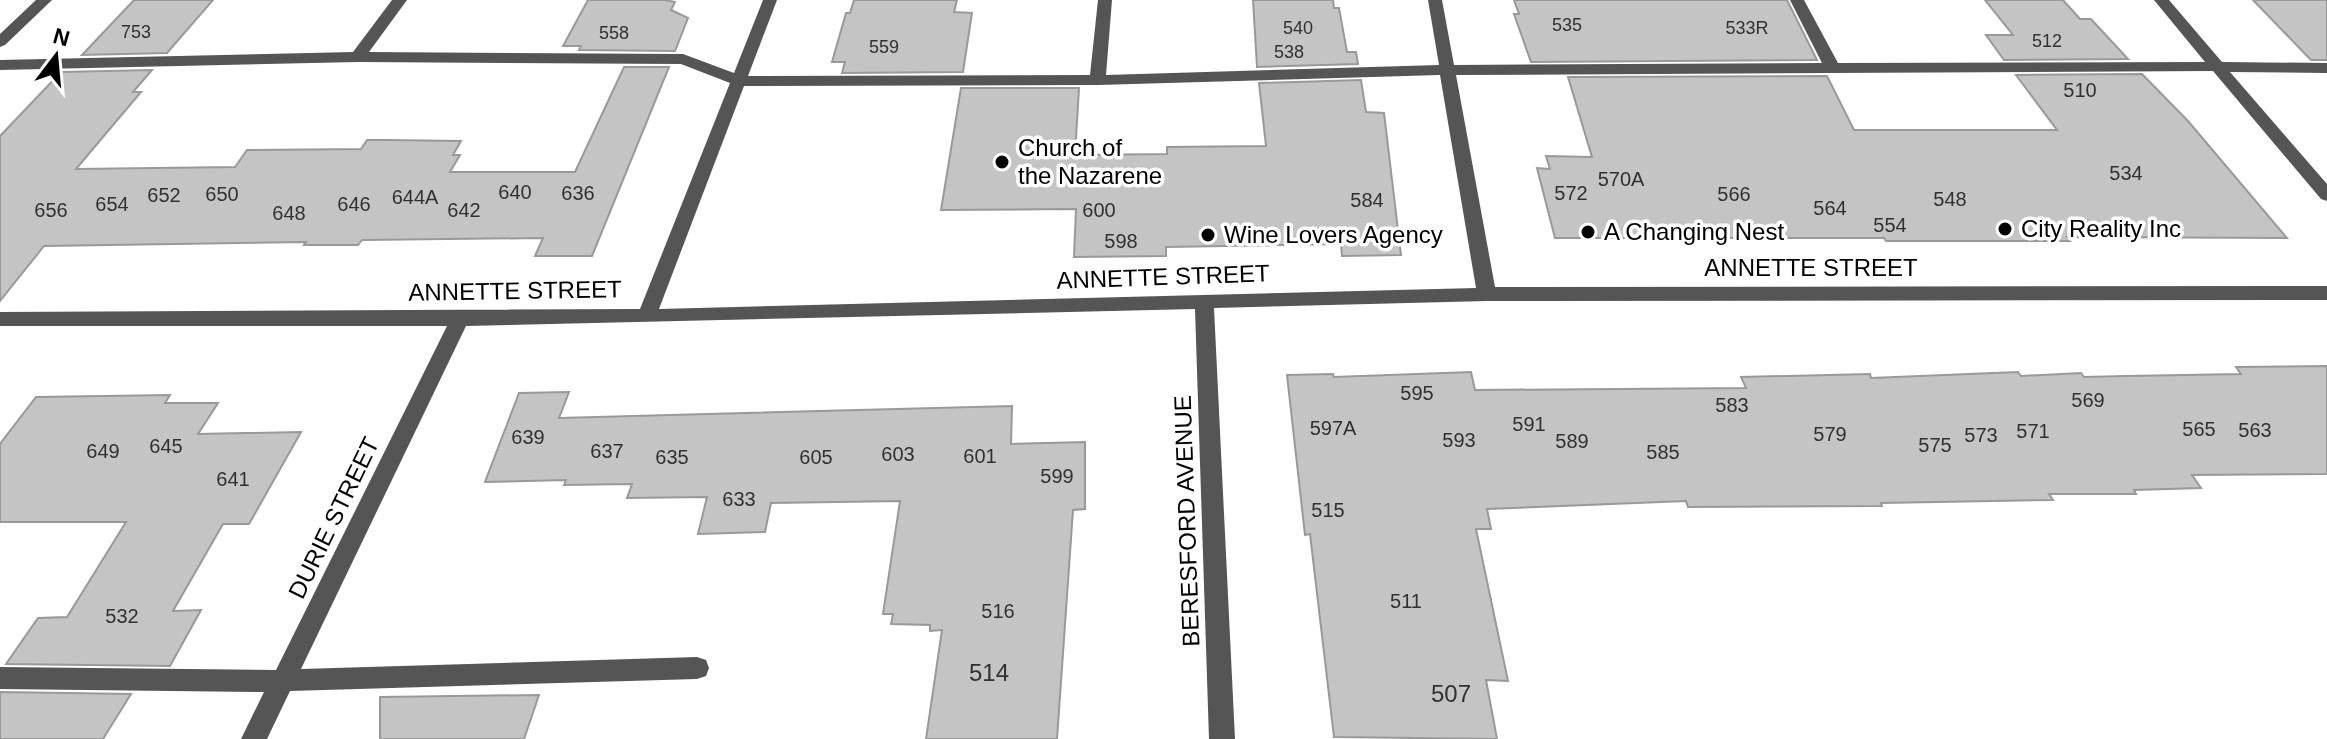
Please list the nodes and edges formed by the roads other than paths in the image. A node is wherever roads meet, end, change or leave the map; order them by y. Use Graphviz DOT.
graph roads {
  1 [pos="45,0"];
  2 [pos="400,0"];
  3 [pos="770,0"];
  4 [pos="1105,0"];
  5 [pos="1435,0"];
  6 [pos="1797,0"];
  7 [pos="2161,0"];
  8 [pos="0,42"];
  9 [pos="358,57"];
  10 [pos="0,65"];
  11 [pos="2220,67"];
  12 [pos="2327,68"];
  13 [pos="1833,69"];
  14 [pos="1447,71"];
  15 [pos="1098,80"];
  16 [pos="740,81"];
  17 [pos="2327,195"];
  18 [pos="2327,293"];
  19 [pos="1487,294"];
  20 [pos="1204,302"];
  21 [pos="647,315"];
  22 [pos="0,319"];
  23 [pos="460,319"];
  24 [pos="697,668"];
  25 [pos="0,678"];
  26 [pos="282,681"];
  27 [pos="254,739"];
  28 [pos="1222,739"];
  1 -- 8 [label="street"];
  2 -- 9 [label="street"];
  3 -- 16 [label="street"];
  4 -- 15 [label="street"];
  5 -- 14 [label="street"];
  6 -- 13 [label="street"];
  7 -- 11 [label="street"];
  9 -- 10 [label="street"];
  9 -- 16 [label="street"];
  11 -- 12 [label="street"];
  11 -- 13 [label="street"];
  11 -- 17 [label="street"];
  13 -- 14 [label="street"];
  14 -- 15 [label="street"];
  14 -- 19 [label="street"];
  15 -- 16 [label="street"];
  16 -- 21 [label="street"];
  18 -- 19 [label="street, ANNETTE STREET"];
  19 -- 20 [label="street, ANNETTE STREET"];
  20 -- 21 [label="street, ANNETTE STREET"];
  20 -- 28 [label="street, BERESFORD AVENUE"];
  21 -- 23 [label="street, ANNETTE STREET"];
  22 -- 23 [label="street, ANNETTE STREET"];
  23 -- 26 [label="street, DURIE STREET"];
  24 -- 26 [label="street"];
  25 -- 26 [label="street"];
  26 -- 27 [label="street, DURIE STREET"];
}
